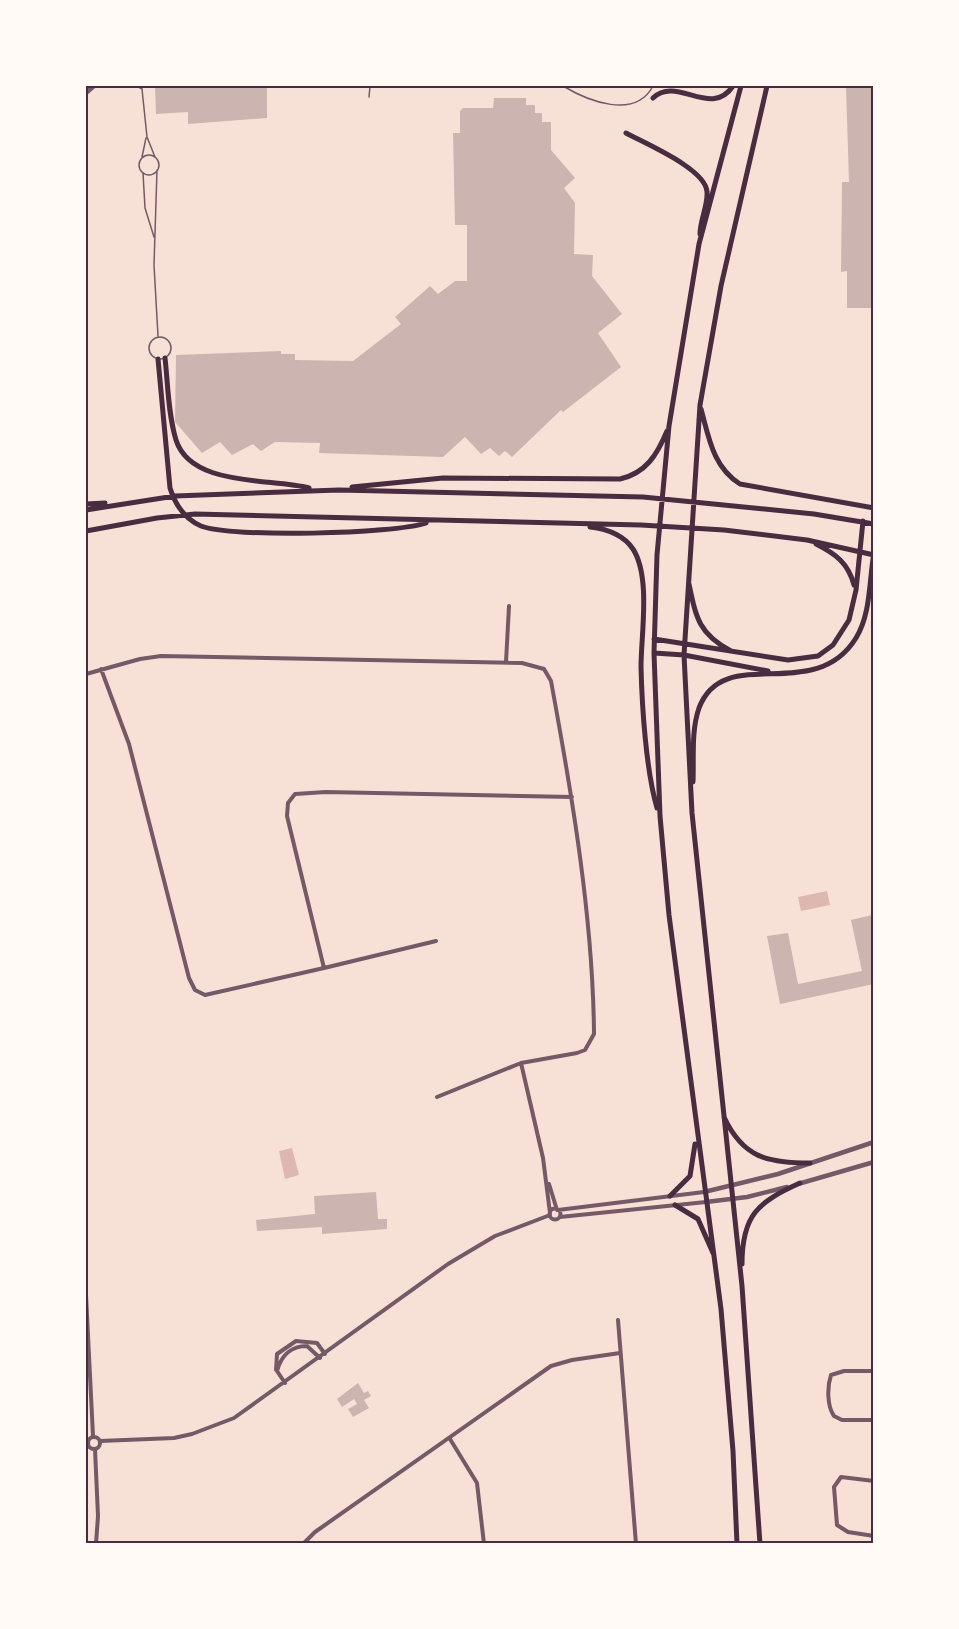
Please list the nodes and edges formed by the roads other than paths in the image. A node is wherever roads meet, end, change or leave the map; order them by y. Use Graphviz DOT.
graph roads {
  1 [pos="94,86"];
  2 [pos="141,86"];
  3 [pos="370,86"];
  4 [pos="563,86"];
  5 [pos="653,86"];
  6 [pos="733,86"];
  7 [pos="741,86"];
  8 [pos="767,86"];
  9 [pos="86,93"];
  10 [pos="369,98"];
  11 [pos="652,98"];
  12 [pos="626,133"];
  13 [pos="147,136"];
  14 [pos="155,157"];
  15 [pos="142,158"];
  16 [pos="157,170"];
  17 [pos="143,173"];
  18 [pos="154,238"];
  19 [pos="699,244"];
  20 [pos="158,336"];
  21 [pos="165,357"];
  22 [pos="158,359"];
  23 [pos="700,405"];
  24 [pos="669,426"];
  25 [pos="315,490"];
  26 [pos="339,490"];
  27 [pos="124,502"];
  28 [pos="86,504"];
  29 [pos="873,508"];
  30 [pos="86,510"];
  31 [pos="430,521"];
  32 [pos="863,521"];
  33 [pos="559,524"];
  34 [pos="873,524"];
  35 [pos="86,531"];
  36 [pos="807,540"];
  37 [pos="860,552"];
  38 [pos="873,554"];
  39 [pos="687,573"];
  40 [pos="873,588"];
  41 [pos="856,590"];
  42 [pos="868,597"];
  43 [pos="509,606"];
  44 [pos="654,639"];
  45 [pos="684,642"];
  46 [pos="654,653"];
  47 [pos="735,653"];
  48 [pos="684,655"];
  49 [pos="506,663"];
  50 [pos="101,669"];
  51 [pos="779,673"];
  52 [pos="86,674"];
  53 [pos="572,797"];
  54 [pos="692,813"];
  55 [pos="660,816"];
  56 [pos="436,941"];
  57 [pos="324,968"];
  58 [pos="520,1063"];
  59 [pos="437,1097"];
  60 [pos="722,1113"];
  61 [pos="696,1130"];
  62 [pos="873,1142"];
  63 [pos="873,1162"];
  64 [pos="810,1163"];
  65 [pos="547,1178"];
  66 [pos="800,1183"];
  67 [pos="730,1186"];
  68 [pos="704,1192"];
  69 [pos="670,1196"];
  70 [pos="652,1198"];
  71 [pos="731,1200"];
  72 [pos="625,1202"];
  73 [pos="706,1202"];
  74 [pos="675,1205"];
  75 [pos="654,1208"];
  76 [pos="558,1210"];
  77 [pos="626,1210"];
  78 [pos="550,1214"];
  79 [pos="560,1216"];
  80 [pos="715,1257"];
  81 [pos="742,1286"];
  82 [pos="86,1295"];
  83 [pos="618,1320"];
  84 [pos="87,1349"];
  85 [pos="620,1353"];
  86 [pos="326,1354"];
  87 [pos="320,1358"];
  88 [pos="277,1371"];
  89 [pos="873,1371"];
  90 [pos="285,1383"];
  91 [pos="873,1420"];
  92 [pos="93,1436"];
  93 [pos="450,1439"];
  94 [pos="100,1441"];
  95 [pos="86,1443"];
  96 [pos="94,1449"];
  97 [pos="873,1481"];
  98 [pos="873,1536"];
  99 [pos="96,1544"];
  100 [pos="303,1544"];
  101 [pos="484,1544"];
  102 [pos="636,1544"];
  103 [pos="737,1544"];
  104 [pos="760,1544"];
  1 -- 9 [label="street"];
  2 -- 13 [label="lane"];
  3 -- 10 [label="lane"];
  4 -- 5 [label="lane"];
  6 -- 11 [label="main road"];
  7 -- 19 [label="main road"];
  8 -- 23 [label="main road"];
  12 -- 19 [label="main road"];
  13 -- 14 [label="lane"];
  13 -- 15 [label="lane"];
  14 -- 15 [label="lane"];
  14 -- 16 [label="lane"];
  15 -- 17 [label="lane"];
  16 -- 17 [label="lane"];
  16 -- 18 [label="lane"];
  17 -- 18 [label="lane"];
  18 -- 20 [label="lane"];
  19 -- 24 [label="main road"];
  20 -- 21 [label="lane"];
  20 -- 22 [label="lane"];
  21 -- 22 [label="lane"];
  21 -- 25 [label="main road"];
  22 -- 31 [label="main road"];
  23 -- 29 [label="main road"];
  23 -- 39 [label="main road"];
  24 -- 26 [label="main road"];
  24 -- 44 [label="main road"];
  25 -- 26 [label="main road"];
  25 -- 27 [label="main road"];
  26 -- 32 [label="main road"];
  27 -- 28 [label="main road"];
  27 -- 30 [label="main road"];
  31 -- 33 [label="main road"];
  31 -- 35 [label="main road"];
  32 -- 34 [label="main road"];
  32 -- 37 [label="main road"];
  33 -- 36 [label="main road"];
  33 -- 55 [label="main road"];
  36 -- 37 [label="main road"];
  36 -- 41 [label="main road"];
  37 -- 38 [label="main road"];
  37 -- 41 [label="main road"];
  38 -- 42 [label="main road"];
  39 -- 45 [label="main road"];
  39 -- 47 [label="main road"];
  40 -- 42 [label="main road"];
  41 -- 47 [label="main road"];
  42 -- 51 [label="main road"];
  43 -- 49 [label="street"];
  44 -- 45 [label="main road"];
  44 -- 46 [label="main road"];
  45 -- 47 [label="main road"];
  45 -- 48 [label="main road"];
  46 -- 48 [label="main road"];
  46 -- 55 [label="main road"];
  48 -- 51 [label="main road"];
  48 -- 54 [label="main road"];
  49 -- 50 [label="street"];
  49 -- 53 [label="street"];
  50 -- 52 [label="street"];
  50 -- 57 [label="street"];
  51 -- 54 [label="main road"];
  53 -- 57 [label="street"];
  53 -- 58 [label="street"];
  54 -- 60 [label="main road"];
  55 -- 61 [label="main road"];
  56 -- 57 [label="street"];
  58 -- 59 [label="street"];
  58 -- 65 [label="street"];
  60 -- 64 [label="main road"];
  60 -- 67 [label="main road"];
  61 -- 68 [label="main road"];
  61 -- 69 [label="main road"];
  62 -- 64 [label="street"];
  63 -- 66 [label="street"];
  64 -- 67 [label="street"];
  65 -- 76 [label="street"];
  65 -- 78 [label="street"];
  66 -- 71 [label="street"];
  66 -- 81 [label="main road"];
  67 -- 68 [label="street"];
  67 -- 71 [label="main road"];
  68 -- 69 [label="street"];
  68 -- 73 [label="main road"];
  69 -- 70 [label="street"];
  70 -- 72 [label="street"];
  70 -- 75 [label="street"];
  71 -- 73 [label="street"];
  71 -- 81 [label="main road"];
  72 -- 76 [label="street"];
  72 -- 77 [label="street"];
  73 -- 74 [label="street"];
  73 -- 80 [label="main road"];
  74 -- 75 [label="street"];
  74 -- 80 [label="main road"];
  75 -- 77 [label="street"];
  76 -- 78 [label="street"];
  76 -- 79 [label="street"];
  77 -- 79 [label="street"];
  78 -- 79 [label="street"];
  78 -- 86 [label="street"];
  80 -- 103 [label="main road"];
  81 -- 104 [label="main road"];
  82 -- 84 [label="street"];
  83 -- 85 [label="street"];
  84 -- 92 [label="street"];
  85 -- 93 [label="street"];
  85 -- 102 [label="street"];
  86 -- 87 [label="street"];
  86 -- 88 [label="street"];
  87 -- 88 [label="street"];
  87 -- 90 [label="street"];
  88 -- 90 [label="street"];
  89 -- 91 [label="street"];
  90 -- 94 [label="street"];
  92 -- 94 [label="street"];
  92 -- 95 [label="street"];
  93 -- 100 [label="street"];
  93 -- 101 [label="street"];
  94 -- 96 [label="street"];
  95 -- 96 [label="street"];
  96 -- 99 [label="street"];
  97 -- 98 [label="street"];
}
